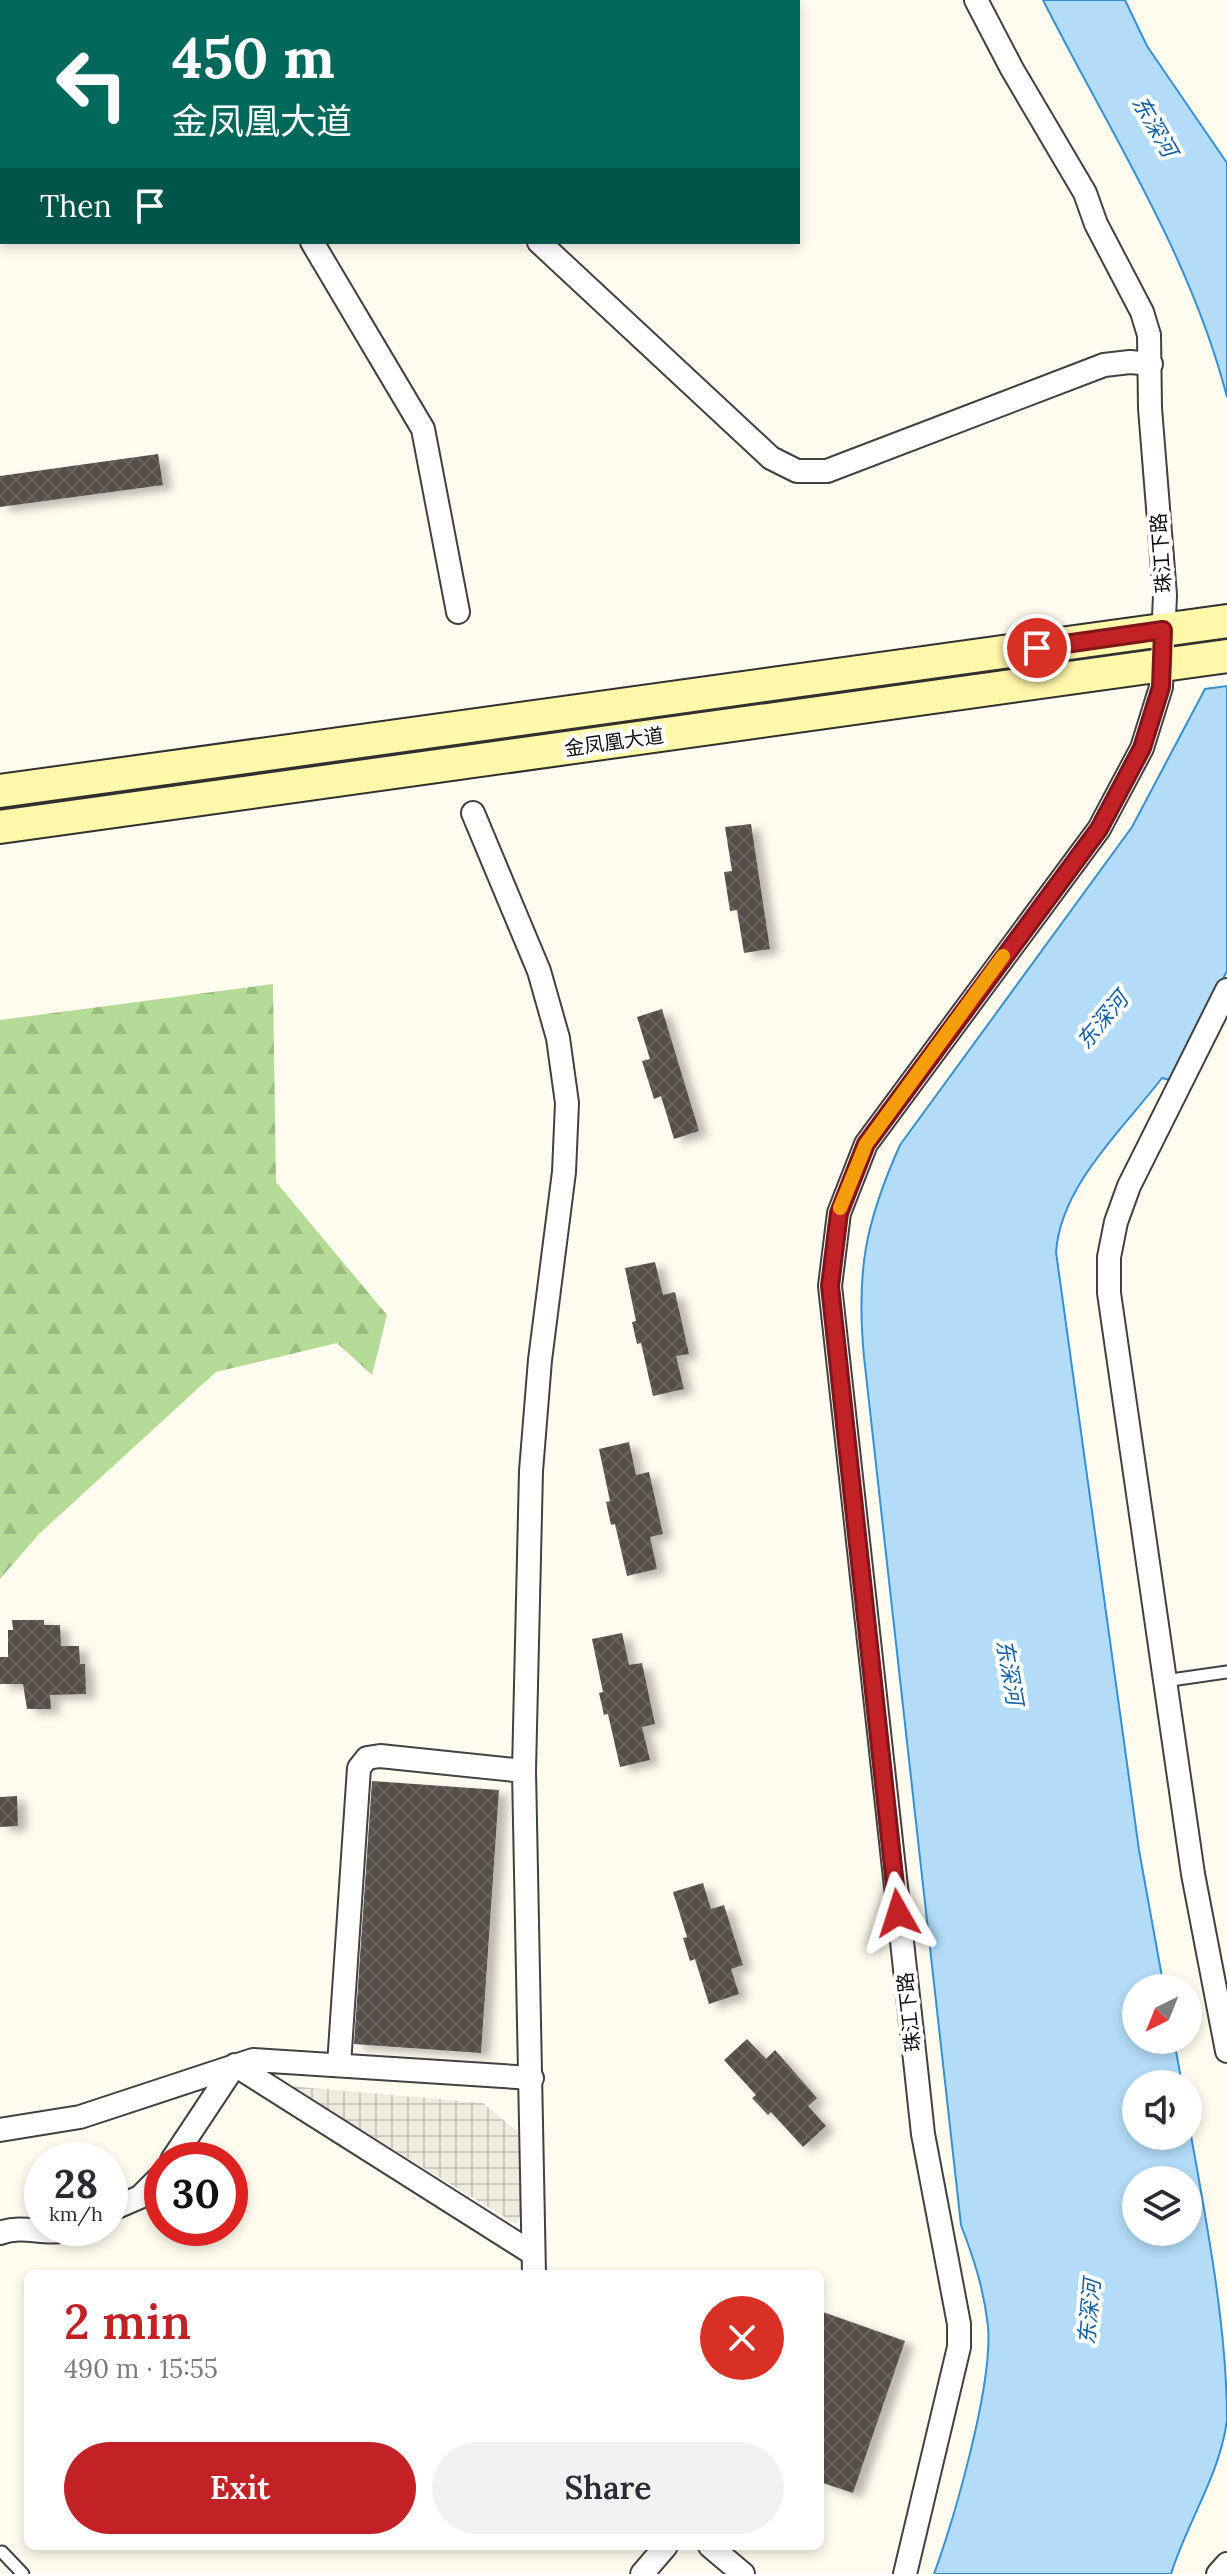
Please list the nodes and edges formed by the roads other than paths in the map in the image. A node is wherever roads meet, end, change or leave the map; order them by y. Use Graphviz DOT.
graph roads {
  1 [pos="976,0"];
  2 [pos="313,244"];
  3 [pos="541,244"];
  4 [pos="1151,364"];
  5 [pos="458,612"];
  6 [pos="1227,621"];
  7 [pos="1163,630"];
  8 [pos="1214,658"];
  9 [pos="1162,666"];
  10 [pos="0,791"];
  11 [pos="473,813"];
  12 [pos="0,827"];
  13 [pos="1227,990"];
  14 [pos="1227,1672"];
  15 [pos="1164,1681"];
  16 [pos="524,1771"];
  17 [pos="1227,2051"];
  18 [pos="235,2065"];
  19 [pos="339,2065"];
  20 [pos="532,2078"];
  21 [pos="0,2130"];
  22 [pos="184,2142"];
  23 [pos="24,2227"];
  24 [pos="0,2233"];
  25 [pos="533,2263"];
  26 [pos="663,2550"];
  27 [pos="715,2550"];
  28 [pos="2,2552"];
  29 [pos="1227,2564"];
  30 [pos="23,2574"];
  31 [pos="642,2574"];
  32 [pos="743,2574"];
  33 [pos="905,2574"];
  34 [pos="1218,2574"];
  1 -- 4 [label="street, 珠江下路"];
  2 -- 5 [label="street"];
  3 -- 4 [label="street"];
  4 -- 7 [label="street, 珠江下路"];
  6 -- 7 [label="street, 金凤凰大道"];
  7 -- 9 [label="street, 珠江下路"];
  7 -- 10 [label="street, 金凤凰大道"];
  8 -- 9 [label="street, 金凤凰大道"];
  9 -- 12 [label="street, 金凤凰大道"];
  9 -- 33 [label="street, 珠江下路"];
  11 -- 16 [label="street"];
  13 -- 15 [label="street"];
  14 -- 15 [label="lane"];
  15 -- 17 [label="street"];
  16 -- 19 [label="street"];
  16 -- 20 [label="street"];
  18 -- 19 [label="street"];
  18 -- 21 [label="street"];
  18 -- 22 [label="street"];
  18 -- 25 [label="street"];
  19 -- 20 [label="street"];
  20 -- 25 [label="street"];
  23 -- 24 [label="street"];
  26 -- 31 [label="street"];
  27 -- 32 [label="street"];
  28 -- 30 [label="lane"];
  29 -- 34 [label="street"];
}
